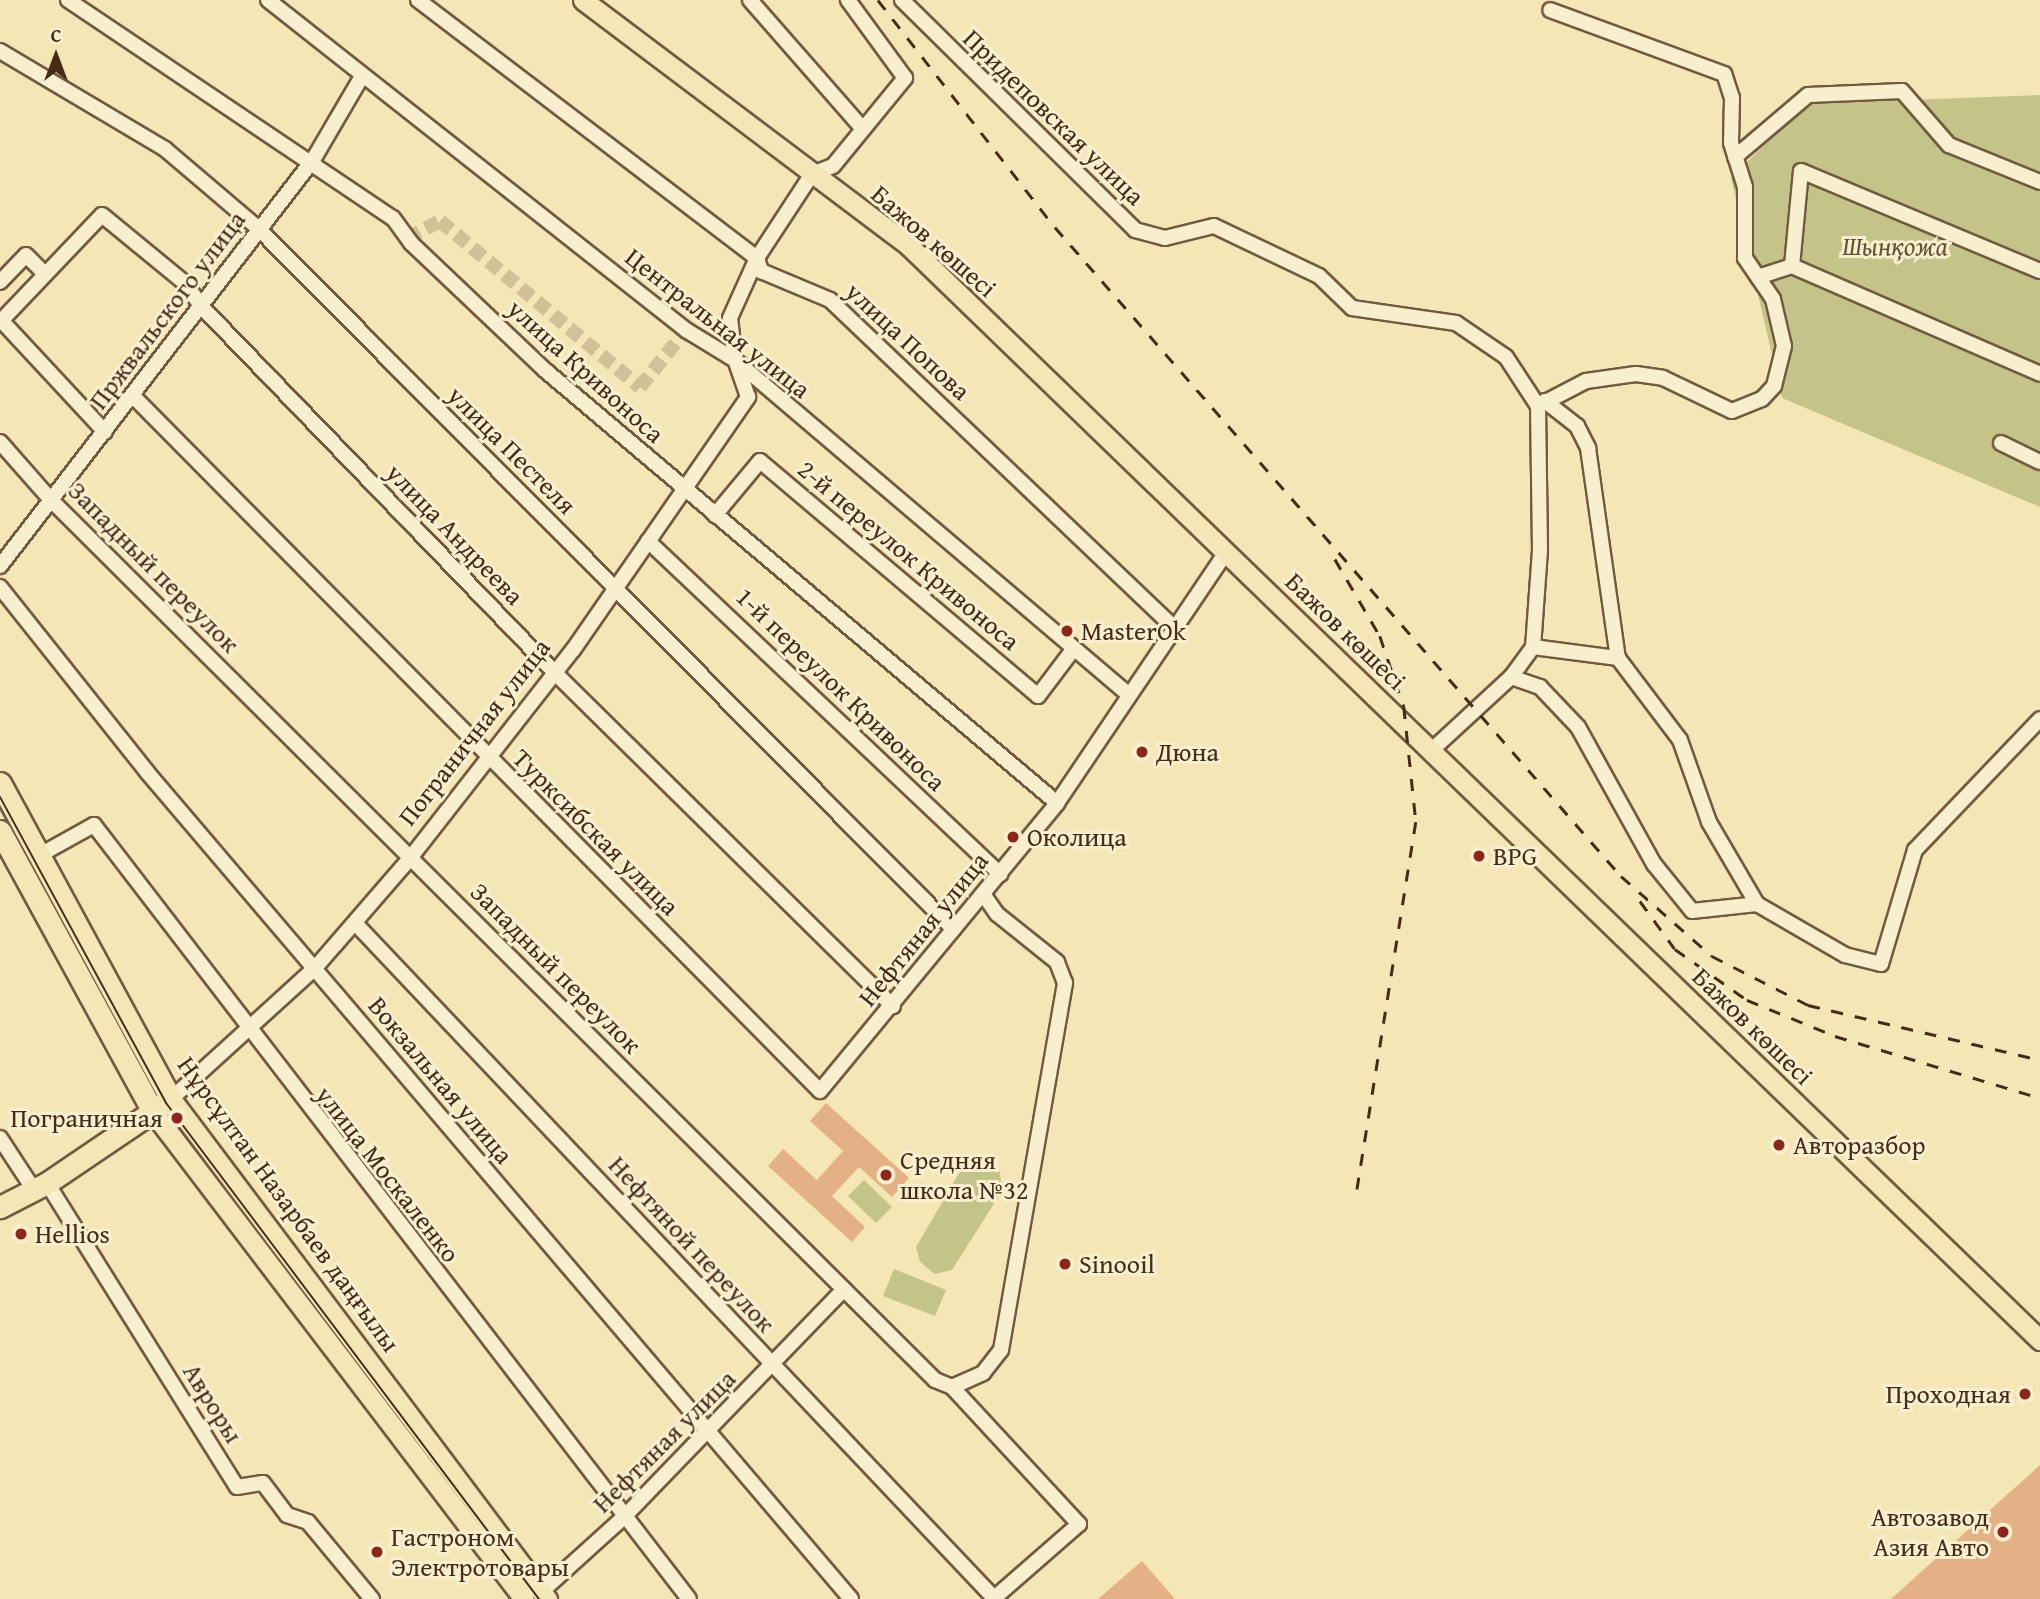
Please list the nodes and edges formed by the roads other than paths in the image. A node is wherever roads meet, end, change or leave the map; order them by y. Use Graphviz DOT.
graph roads {
  1 [pos="68,0"];
  2 [pos="268,0"];
  3 [pos="418,0"];
  4 [pos="583,0"];
  5 [pos="750,0"];
  6 [pos="848,0"];
  7 [pos="902,0"];
  8 [pos="1550,10"];
  9 [pos="0,51"];
  10 [pos="362,76"];
  11 [pos="863,129"];
  12 [pos="1735,157"];
  13 [pos="313,160"];
  14 [pos="812,174"];
  15 [pos="2040,182"];
  16 [pos="259,229"];
  17 [pos="757,258"];
  18 [pos="1792,267"];
  19 [pos="2040,271"];
  20 [pos="46,274"];
  21 [pos="1758,277"];
  22 [pos="0,282"];
  23 [pos="201,306"];
  24 [pos="1,320"];
  25 [pos="735,360"];
  26 [pos="2040,374"];
  27 [pos="133,396"];
  28 [pos="1541,403"];
  29 [pos="106,432"];
  30 [pos="0,442"];
  31 [pos="2001,443"];
  32 [pos="2040,462"];
  33 [pos="682,490"];
  34 [pos="52,500"];
  35 [pos="715,515"];
  36 [pos="648,541"];
  37 [pos="1226,552"];
  38 [pos="0,566"];
  39 [pos="0,587"];
  40 [pos="614,588"];
  41 [pos="1173,627"];
  42 [pos="1533,647"];
  43 [pos="1072,651"];
  44 [pos="1618,658"];
  45 [pos="554,672"];
  46 [pos="1511,677"];
  47 [pos="1129,695"];
  48 [pos="2040,719"];
  49 [pos="1433,749"];
  50 [pos="489,759"];
  51 [pos="0,783"];
  52 [pos="1057,803"];
  53 [pos="0,831"];
  54 [pos="38,856"];
  55 [pos="411,857"];
  56 [pos="1000,874"];
  57 [pos="984,894"];
  58 [pos="1757,904"];
  59 [pos="355,923"];
  60 [pos="953,929"];
  61 [pos="315,968"];
  62 [pos="893,1006"];
  63 [pos="246,1030"];
  64 [pos="820,1091"];
  65 [pos="172,1099"];
  66 [pos="153,1112"];
  67 [pos="0,1138"];
  68 [pos="40,1187"];
  69 [pos="0,1207"];
  70 [pos="844,1289"];
  71 [pos="2040,1340"];
  72 [pos="774,1366"];
  73 [pos="952,1387"];
  74 [pos="706,1433"];
  75 [pos="623,1518"];
  76 [pos="535,1597"];
  77 [pos="372,1599"];
  78 [pos="689,1599"];
  79 [pos="851,1599"];
  80 [pos="993,1599"];
  1 -- 13 [label="street, улица Кривоноса"];
  2 -- 10 [label="street, Центральная улица"];
  3 -- 17 [label="street, улица Попова"];
  4 -- 14 [label="main road, Бажов көшесі"];
  5 -- 11 [label="street"];
  6 -- 11 [label="street"];
  7 -- 28 [label="street, Придеповская улица"];
  8 -- 12 [label="street"];
  9 -- 16 [label="street, улица Пестеля"];
  10 -- 13 [label="street, Пржвальского улица"];
  10 -- 25 [label="street, Центральная улица"];
  11 -- 14 [label="street"];
  12 -- 15 [label="street"];
  12 -- 21 [label="street"];
  13 -- 16 [label="street, Пржвальского улица"];
  13 -- 33 [label="street, улица Кривоноса"];
  14 -- 17 [label="street, Пограничная улица"];
  14 -- 37 [label="main road, Бажов көшесі"];
  16 -- 23 [label="street, Пржвальского улица"];
  16 -- 40 [label="street, улица Пестеля"];
  17 -- 25 [label="street, Пограничная улица"];
  17 -- 41 [label="street, улица Попова"];
  18 -- 19 [label="street"];
  18 -- 21 [label="street"];
  18 -- 26 [label="street"];
  20 -- 22 [label="street"];
  20 -- 23 [label="street, улица Андреева"];
  20 -- 24 [label="street"];
  21 -- 28 [label="street"];
  23 -- 27 [label="street, Пржвальского улица"];
  23 -- 45 [label="street, улица Андреева"];
  24 -- 29 [label="street"];
  25 -- 33 [label="street, Пограничная улица"];
  25 -- 43 [label="street, Центральная улица"];
  27 -- 29 [label="street, Пржвальского улица"];
  27 -- 50 [label="street, Турксибская улица"];
  28 -- 42 [label="street"];
  28 -- 44 [label="street"];
  29 -- 34 [label="street, Пржвальского улица"];
  30 -- 34 [label="street, Западный переулок"];
  31 -- 32 [label="street"];
  33 -- 35 [label="street, улица Кривоноса"];
  33 -- 36 [label="street, Пограничная улица"];
  34 -- 38 [label="street, Пржвальского улица"];
  34 -- 55 [label="street, Западный переулок"];
  35 -- 43 [label="street, 2-й переулок Кривоноса"];
  35 -- 52 [label="street, улица Кривоноса"];
  36 -- 40 [label="street, Пограничная улица"];
  36 -- 56 [label="street, 1-й переулок Кривоноса"];
  37 -- 41 [label="street, Нефтяная улица"];
  37 -- 49 [label="main road, Бажов көшесі"];
  39 -- 61 [label="street, Вокзальная улица"];
  40 -- 45 [label="street, Пограничная улица"];
  40 -- 60 [label="street, улица Пестеля"];
  41 -- 47 [label="street, Нефтяная улица"];
  42 -- 44 [label="street"];
  42 -- 46 [label="street"];
  43 -- 47 [label="street, Центральная улица"];
  44 -- 58 [label="street"];
  45 -- 50 [label="street, Пограничная улица"];
  45 -- 62 [label="street, улица Андреева"];
  46 -- 49 [label="street"];
  46 -- 58 [label="street"];
  47 -- 52 [label="street, Нефтяная улица"];
  48 -- 58 [label="street"];
  49 -- 71 [label="main road, Бажов көшесі"];
  50 -- 55 [label="street, Пограничная улица"];
  50 -- 64 [label="street, Турксибская улица"];
  51 -- 54 [label="highway, Нұрсұлтан Назарбаев даңғылы"];
  52 -- 56 [label="street, Нефтяная улица"];
  53 -- 66 [label="highway, Нұрсұлтан Назарбаев даңғылы"];
  54 -- 63 [label="street, улица Москаленко"];
  54 -- 65 [label="highway, Нұрсұлтан Назарбаев даңғылы"];
  55 -- 59 [label="street, Пограничная улица"];
  55 -- 70 [label="street, Западный переулок"];
  56 -- 57 [label="street, Нефтяная улица"];
  57 -- 60 [label="street, Нефтяная улица"];
  57 -- 73 [label="street"];
  59 -- 61 [label="street, Пограничная улица"];
  59 -- 72 [label="street, Нефтяной переулок"];
  60 -- 62 [label="street, Нефтяная улица"];
  61 -- 63 [label="street, Пограничная улица"];
  61 -- 74 [label="street, Вокзальная улица"];
  62 -- 64 [label="street, Нефтяная улица"];
  63 -- 65 [label="street, Пограничная улица"];
  63 -- 75 [label="street, улица Москаленко"];
  65 -- 66 [label="highway, Пограничная улица"];
  65 -- 76 [label="main road, Нұрсұлтан Назарбаев даңғылы"];
  66 -- 68 [label="highway, Пограничная улица"];
  66 -- 76 [label="main road, Нұрсұлтан Назарбаев даңғылы"];
  67 -- 68 [label="street, Авроры"];
  68 -- 69 [label="highway, Пограничная улица"];
  68 -- 77 [label="street, Авроры"];
  70 -- 72 [label="street, Нефтяная улица"];
  70 -- 73 [label="street, Западный переулок"];
  72 -- 74 [label="street, Нефтяная улица"];
  72 -- 80 [label="street, Нефтяной переулок"];
  73 -- 80 [label="street, Западный переулок"];
  74 -- 75 [label="street, Нефтяная улица"];
  74 -- 79 [label="street, Вокзальная улица"];
  75 -- 76 [label="street, Нефтяная улица"];
  75 -- 78 [label="street, улица Москаленко"];
}
